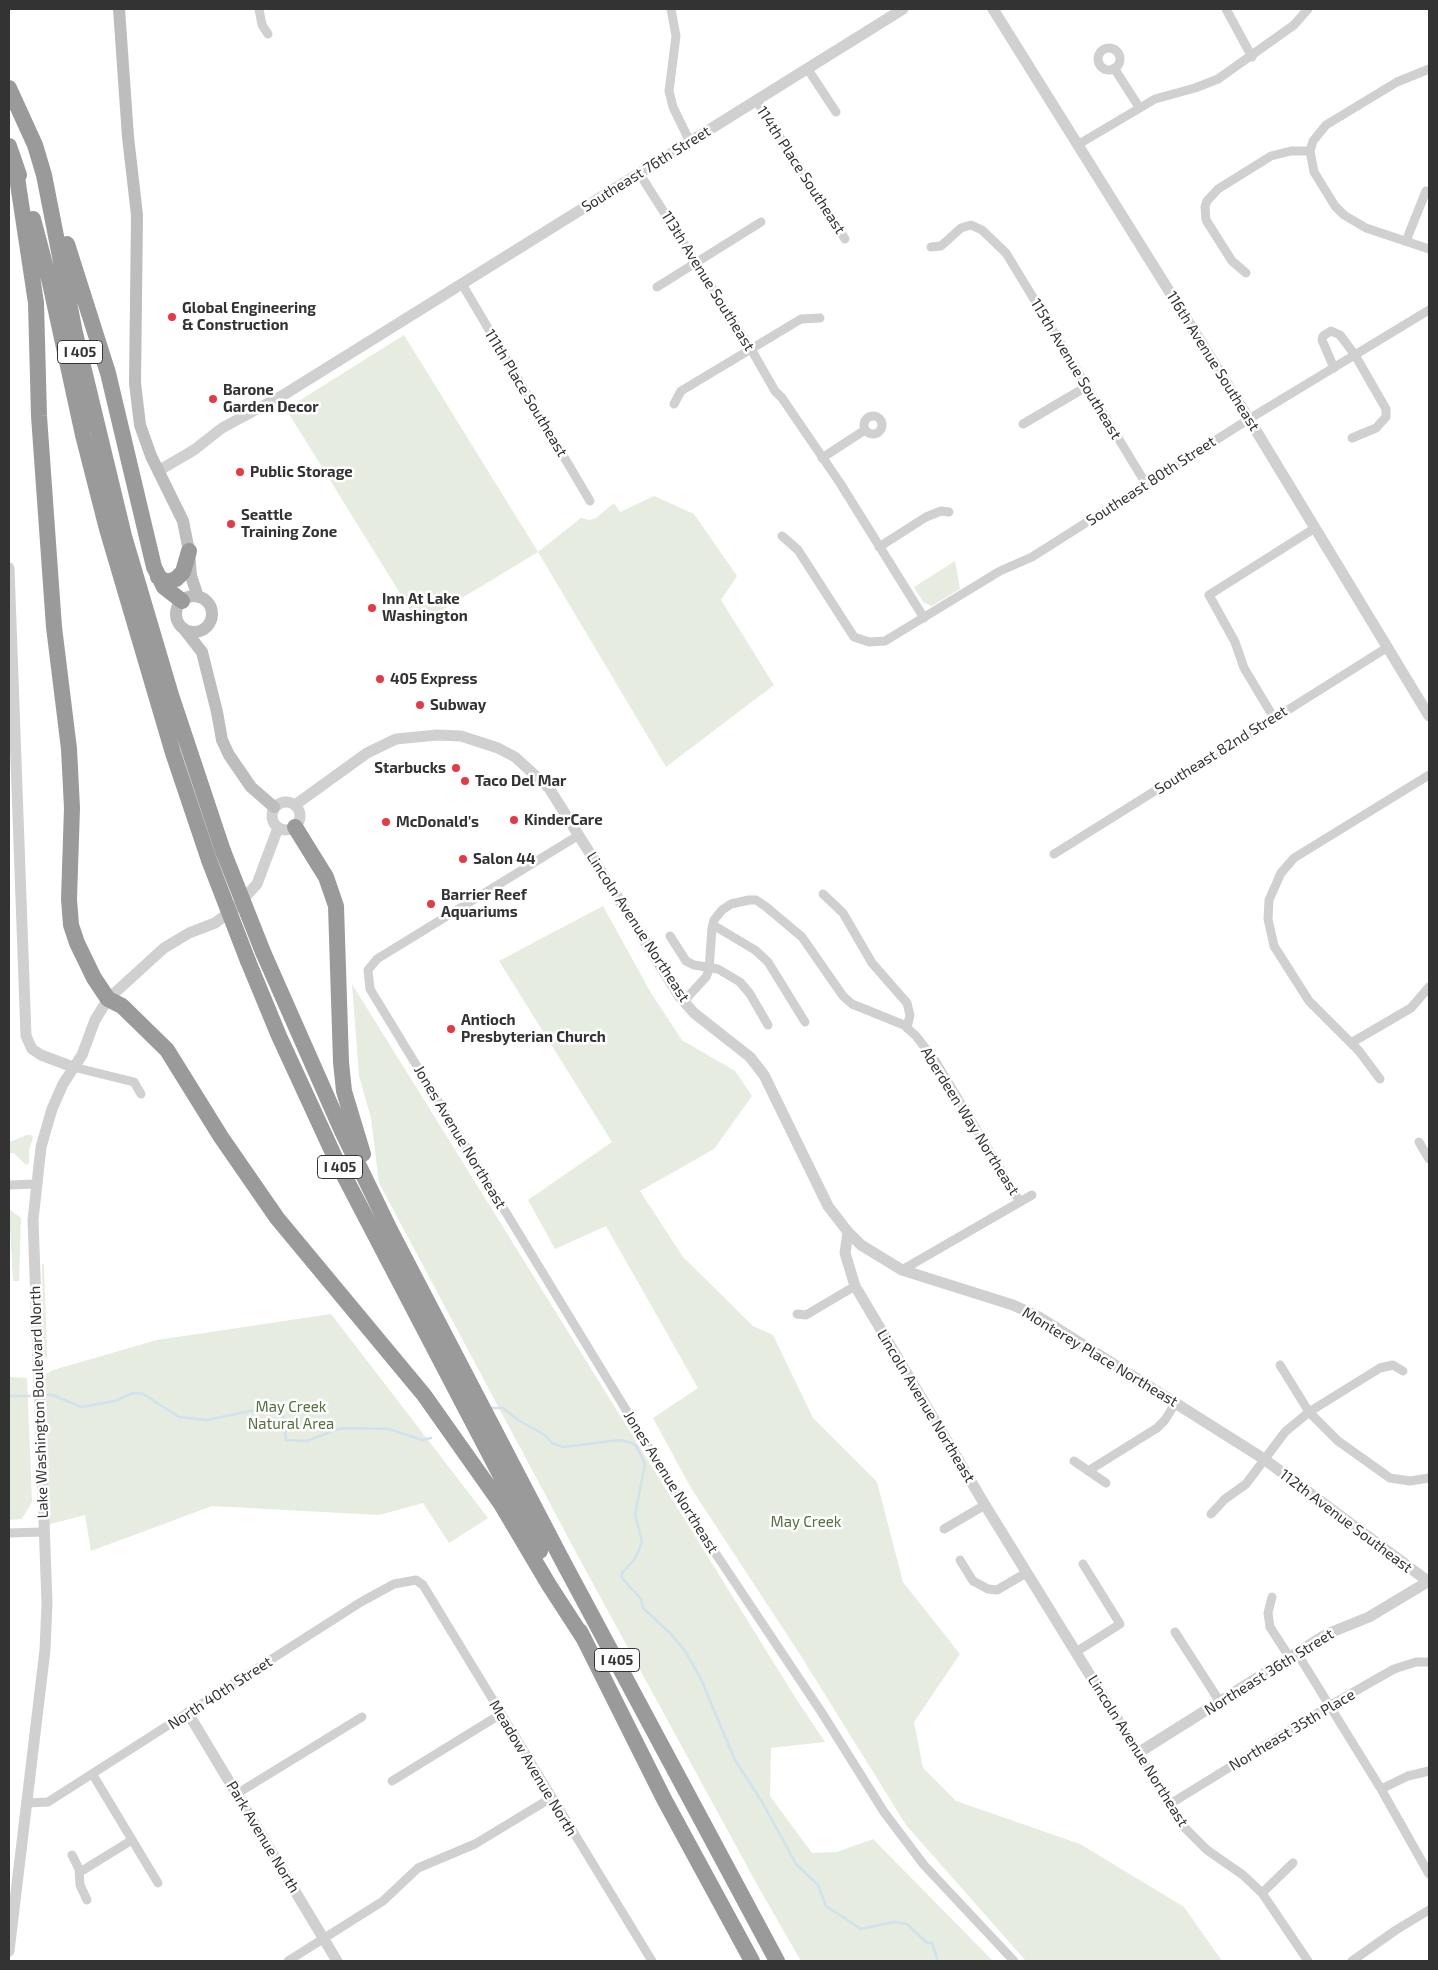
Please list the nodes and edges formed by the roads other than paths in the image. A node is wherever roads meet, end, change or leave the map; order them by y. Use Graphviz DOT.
graph roads {
  1 [pos="119,9"];
  2 [pos="259,9"];
  3 [pos="671,9"];
  4 [pos="903,9"];
  5 [pos="993,9"];
  6 [pos="1226,9"];
  7 [pos="1308,9"];
  8 [pos="268,34"];
  9 [pos="1252,57"];
  10 [pos="808,68"];
  11 [pos="1114,68"];
  12 [pos="1429,69"];
  13 [pos="9,88"];
  14 [pos="756,100"];
  15 [pos="1139,108"];
  16 [pos="836,112"];
  17 [pos="690,142"];
  18 [pos="1078,144"];
  19 [pos="9,146"];
  20 [pos="1310,151"];
  21 [pos="15,164"];
  22 [pos="639,173"];
  23 [pos="44,175"];
  24 [pos="1426,191"];
  25 [pos="761,222"];
  26 [pos="845,239"];
  27 [pos="1406,241"];
  28 [pos="931,246"];
  29 [pos="1429,249"];
  30 [pos="697,263"];
  31 [pos="1246,273"];
  32 [pos="462,284"];
  33 [pos="657,287"];
  34 [pos="1429,310"];
  35 [pos="820,318"];
  36 [pos="752,349"];
  37 [pos="1355,354"];
  38 [pos="1334,368"];
  39 [pos="1086,386"];
  40 [pos="674,404"];
  41 [pos="1249,419"];
  42 [pos="1023,424"];
  43 [pos="865,430"];
  44 [pos="1352,438"];
  45 [pos="822,458"];
  46 [pos="158,471"];
  47 [pos="1146,484"];
  48 [pos="590,501"];
  49 [pos="949,512"];
  50 [pos="1316,528"];
  51 [pos="782,536"];
  52 [pos="879,547"];
  53 [pos="189,551"];
  54 [pos="9,568"];
  55 [pos="158,577"];
  56 [pos="188,599"];
  57 [pos="924,618"];
  58 [pos="204,628"];
  59 [pos="184,629"];
  60 [pos="1388,646"];
  61 [pos="202,652"];
  62 [pos="1429,716"];
  63 [pos="1274,718"];
  64 [pos="1429,775"];
  65 [pos="295,805"];
  66 [pos="274,807"];
  67 [pos="295,827"];
  68 [pos="278,828"];
  69 [pos="579,835"];
  70 [pos="1054,854"];
  71 [pos="824,894"];
  72 [pos="712,925"];
  73 [pos="670,936"];
  74 [pos="709,967"];
  75 [pos="1429,987"];
  76 [pos="108,999"];
  77 [pos="684,1001"];
  78 [pos="806,1022"];
  79 [pos="768,1025"];
  80 [pos="906,1028"];
  81 [pos="1351,1043"];
  82 [pos="73,1067"];
  83 [pos="1380,1079"];
  84 [pos="141,1094"];
  85 [pos="1419,1142"];
  86 [pos="1429,1159"];
  87 [pos="35,1184"];
  88 [pos="9,1185"];
  89 [pos="1032,1195"];
  90 [pos="1020,1202"];
  91 [pos="848,1232"];
  92 [pos="902,1270"];
  93 [pos="855,1286"];
  94 [pos="425,1296"];
  95 [pos="797,1314"];
  96 [pos="452,1364"];
  97 [pos="1280,1365"];
  98 [pos="1403,1371"];
  99 [pos="1176,1402"];
  100 [pos="1309,1412"];
  101 [pos="501,1456"];
  102 [pos="1264,1459"];
  103 [pos="1074,1461"];
  104 [pos="1088,1471"];
  105 [pos="1429,1478"];
  106 [pos="1106,1483"];
  107 [pos="985,1505"];
  108 [pos="1211,1514"];
  109 [pos="944,1530"];
  110 [pos="43,1532"];
  111 [pos="9,1533"];
  112 [pos="960,1560"];
  113 [pos="1083,1564"];
  114 [pos="1026,1573"];
  115 [pos="412,1579"];
  116 [pos="1429,1581"];
  117 [pos="1272,1597"];
  118 [pos="1175,1632"];
  119 [pos="584,1639"];
  120 [pos="1076,1652"];
  121 [pos="1294,1655"];
  122 [pos="1429,1662"];
  123 [pos="1220,1702"];
  124 [pos="1329,1706"];
  125 [pos="188,1713"];
  126 [pos="501,1714"];
  127 [pos="362,1717"];
  128 [pos="1138,1753"];
  129 [pos="1429,1771"];
  130 [pos="93,1775"];
  131 [pos="392,1782"];
  132 [pos="1381,1789"];
  133 [pos="238,1793"];
  134 [pos="551,1798"];
  135 [pos="28,1803"];
  136 [pos="1170,1804"];
  137 [pos="132,1840"];
  138 [pos="72,1855"];
  139 [pos="1293,1862"];
  140 [pos="80,1872"];
  141 [pos="1429,1874"];
  142 [pos="158,1883"];
  143 [pos="1262,1893"];
  144 [pos="87,1900"];
  145 [pos="1429,1910"];
  146 [pos="324,1939"];
  147 [pos="9,1951"];
  148 [pos="288,1961"];
  149 [pos="337,1961"];
  150 [pos="652,1961"];
  151 [pos="752,1961"];
  152 [pos="777,1961"];
  153 [pos="1014,1961"];
  154 [pos="1308,1961"];
  155 [pos="1352,1961"];
  1 -- 46 [label="main road"];
  2 -- 8 [label="street"];
  3 -- 17 [label="street"];
  4 -- 10 [label="street, Southeast 76th Street"];
  5 -- 18 [label="street, 116th Avenue Southeast"];
  6 -- 9 [label="street"];
  7 -- 9 [label="street"];
  9 -- 15 [label="street"];
  10 -- 14 [label="street, Southeast 76th Street"];
  10 -- 16 [label="street"];
  11 -- 15 [label="street"];
  12 -- 20 [label="street"];
  13 -- 23 [label="highway, I 405"];
  14 -- 17 [label="street, Southeast 76th Street"];
  14 -- 26 [label="street, 114th Place Southeast"];
  15 -- 18 [label="street"];
  17 -- 22 [label="street, Southeast 76th Street"];
  18 -- 41 [label="street, 116th Avenue Southeast"];
  19 -- 21 [label="highway, I 405"];
  20 -- 27 [label="street"];
  20 -- 31 [label="street"];
  21 -- 76 [label="highway"];
  21 -- 96 [label="highway, I 405, bridge"];
  22 -- 30 [label="street, 113th Avenue Southeast"];
  22 -- 32 [label="street, Southeast 76th Street"];
  23 -- 55 [label="highway"];
  23 -- 94 [label="highway, I 405, bridge"];
  24 -- 27 [label="street"];
  25 -- 30 [label="street"];
  27 -- 29 [label="street"];
  28 -- 39 [label="street, 115th Avenue Southeast"];
  30 -- 33 [label="street"];
  30 -- 36 [label="street, 113th Avenue Southeast"];
  32 -- 46 [label="street, Southeast 76th Street"];
  32 -- 48 [label="street, 111th Place Southeast"];
  34 -- 37 [label="street, Southeast 80th Street"];
  35 -- 36 [label="street"];
  36 -- 40 [label="street"];
  36 -- 45 [label="street, 113th Avenue Southeast"];
  37 -- 38 [label="street, Southeast 80th Street"];
  37 -- 38 [label="street"];
  37 -- 44 [label="street"];
  38 -- 41 [label="street, Southeast 80th Street"];
  39 -- 42 [label="street"];
  39 -- 47 [label="street, 115th Avenue Southeast"];
  41 -- 47 [label="street, Southeast 80th Street"];
  41 -- 50 [label="street, 116th Avenue Southeast"];
  43 -- 45 [label="street"];
  45 -- 52 [label="street, 113th Avenue Southeast"];
  46 -- 53 [label="main road"];
  47 -- 57 [label="street, Southeast 80th Street"];
  49 -- 52 [label="street"];
  50 -- 60 [label="street, 116th Avenue Southeast"];
  50 -- 63 [label="street"];
  51 -- 57 [label="street, Southeast 80th Street"];
  52 -- 57 [label="street"];
  53 -- 55 [label="highway"];
  53 -- 56 [label="main road"];
  54 -- 82 [label="street"];
  55 -- 56 [label="highway"];
  56 -- 58 [label="main road"];
  56 -- 59 [label="main road"];
  58 -- 59 [label="main road"];
  58 -- 61 [label="main road"];
  59 -- 61 [label="main road"];
  60 -- 62 [label="street, 116th Avenue Southeast"];
  60 -- 63 [label="street, Southeast 82nd Street"];
  61 -- 66 [label="main road"];
  63 -- 70 [label="street, Southeast 82nd Street"];
  64 -- 81 [label="street"];
  65 -- 66 [label="street"];
  65 -- 67 [label="street"];
  65 -- 69 [label="street, Lincoln Avenue Northeast"];
  66 -- 68 [label="street"];
  67 -- 68 [label="street"];
  67 -- 94 [label="highway"];
  68 -- 76 [label="street, Lake Washington Boulevard North"];
  69 -- 77 [label="street, Lincoln Avenue Northeast"];
  69 -- 153 [label="street, Jones Avenue Northeast"];
  71 -- 80 [label="street"];
  72 -- 74 [label="street"];
  72 -- 78 [label="street"];
  72 -- 80 [label="street, Aberdeen Way Northeast"];
  73 -- 74 [label="street"];
  74 -- 77 [label="street"];
  74 -- 79 [label="street"];
  75 -- 81 [label="street"];
  76 -- 82 [label="street, Lake Washington Boulevard North"];
  76 -- 119 [label="highway"];
  77 -- 91 [label="street, Lincoln Avenue Northeast"];
  80 -- 90 [label="street, Aberdeen Way Northeast"];
  81 -- 83 [label="street"];
  82 -- 84 [label="street"];
  82 -- 87 [label="street, Lake Washington Boulevard North"];
  85 -- 86 [label="street"];
  87 -- 88 [label="street"];
  87 -- 110 [label="street, Lake Washington Boulevard North"];
  89 -- 90 [label="street"];
  90 -- 92 [label="street"];
  91 -- 92 [label="street, Monterey Place Northeast"];
  91 -- 93 [label="street, Lincoln Avenue Northeast"];
  92 -- 99 [label="street, Monterey Place Northeast"];
  93 -- 95 [label="street"];
  93 -- 107 [label="street, Lincoln Avenue Northeast"];
  94 -- 96 [label="highway, I 405"];
  96 -- 101 [label="highway, I 405"];
  97 -- 100 [label="street"];
  98 -- 100 [label="street"];
  99 -- 102 [label="street, Monterey Place Northeast"];
  99 -- 104 [label="street"];
  100 -- 102 [label="street"];
  100 -- 105 [label="street"];
  101 -- 119 [label="highway, I 405"];
  101 -- 152 [label="highway, I 405"];
  102 -- 108 [label="street"];
  102 -- 116 [label="street, 112th Avenue Southeast"];
  103 -- 104 [label="street"];
  104 -- 106 [label="street"];
  107 -- 109 [label="street"];
  107 -- 114 [label="street, Lincoln Avenue Northeast"];
  110 -- 111 [label="street"];
  110 -- 135 [label="street, Lake Washington Boulevard North"];
  112 -- 114 [label="street"];
  113 -- 120 [label="street"];
  114 -- 120 [label="street, Lincoln Avenue Northeast"];
  115 -- 125 [label="street, North 40th Street"];
  115 -- 126 [label="street, Meadow Avenue North"];
  116 -- 121 [label="street, Northeast 36th Street"];
  117 -- 121 [label="street"];
  118 -- 123 [label="street"];
  119 -- 151 [label="highway, I 405"];
  120 -- 128 [label="street, Lincoln Avenue Northeast"];
  121 -- 123 [label="street, Northeast 36th Street"];
  121 -- 124 [label="street"];
  122 -- 124 [label="street, Northeast 35th Place"];
  123 -- 128 [label="street, Northeast 36th Street"];
  124 -- 132 [label="street"];
  124 -- 136 [label="street, Northeast 35th Place"];
  125 -- 130 [label="street, North 40th Street"];
  125 -- 133 [label="street, Park Avenue North"];
  126 -- 131 [label="street"];
  126 -- 134 [label="street, Meadow Avenue North"];
  127 -- 133 [label="street"];
  128 -- 136 [label="street, Lincoln Avenue Northeast"];
  129 -- 132 [label="street"];
  130 -- 135 [label="street, North 40th Street"];
  130 -- 137 [label="street"];
  132 -- 141 [label="street"];
  133 -- 146 [label="street, Park Avenue North"];
  134 -- 146 [label="street"];
  134 -- 150 [label="street, Meadow Avenue North"];
  135 -- 147 [label="street, Lake Washington Boulevard North"];
  136 -- 143 [label="street, Lincoln Avenue Northeast"];
  137 -- 140 [label="street"];
  137 -- 142 [label="street"];
  138 -- 140 [label="street"];
  139 -- 143 [label="street"];
  140 -- 144 [label="street"];
  143 -- 154 [label="street, Lincoln Avenue Northeast"];
  145 -- 155 [label="street"];
  146 -- 148 [label="street"];
  146 -- 149 [label="street, Park Avenue North"];
}
